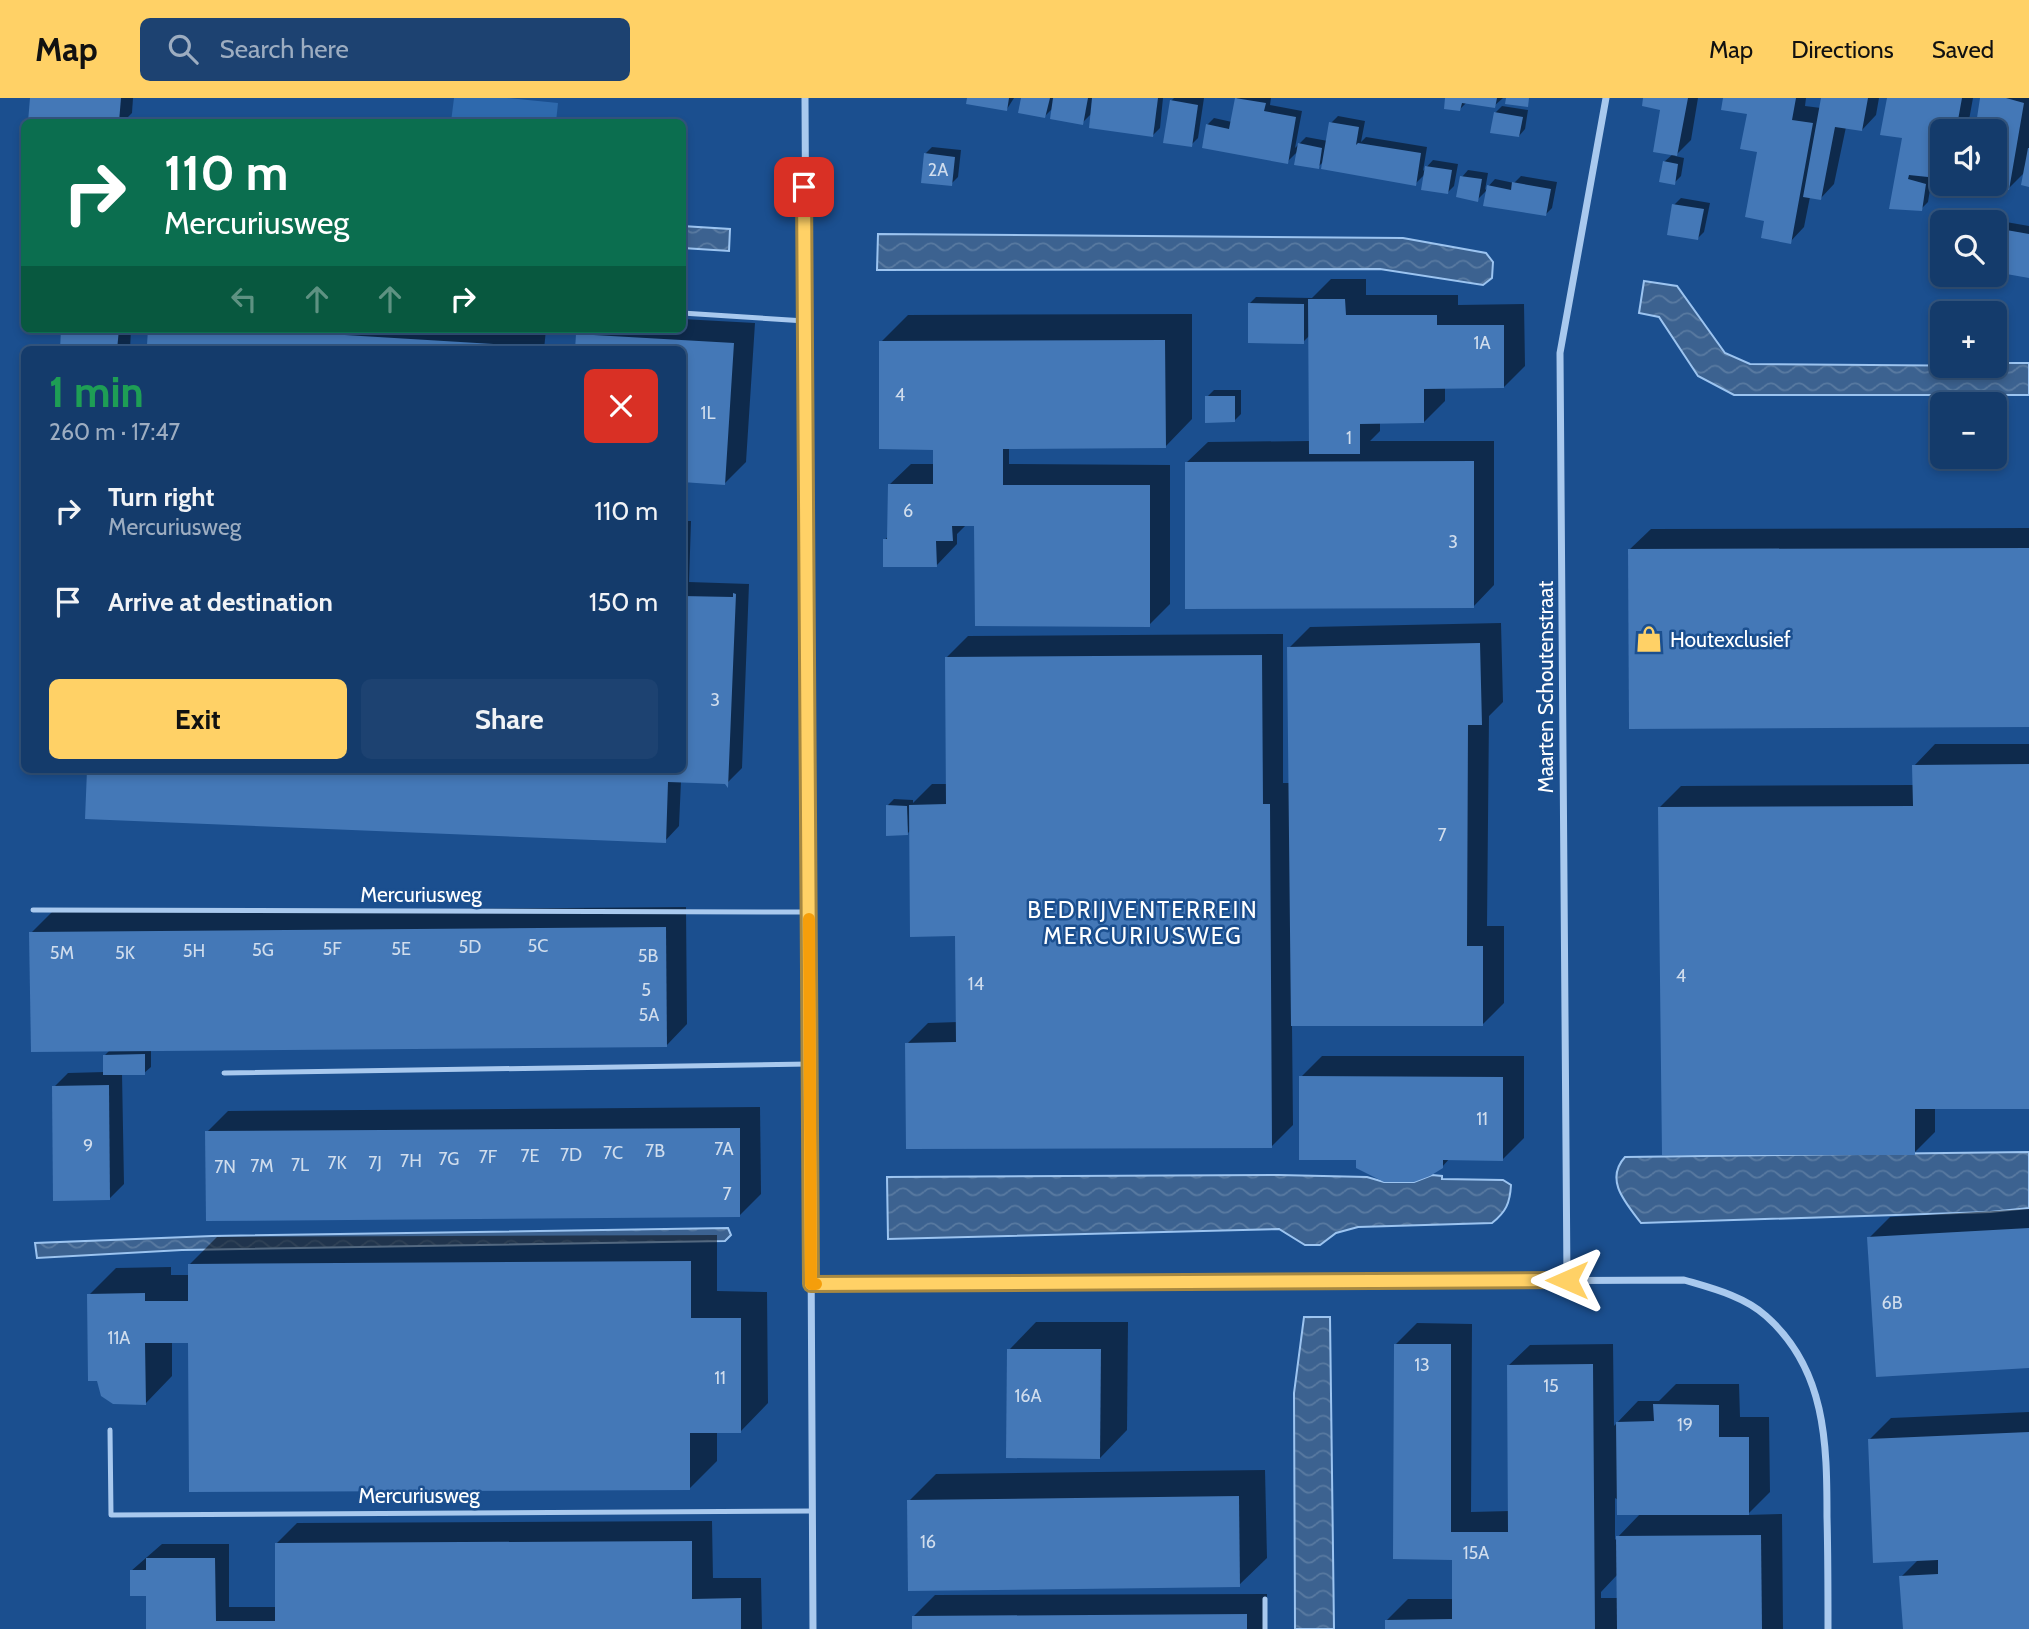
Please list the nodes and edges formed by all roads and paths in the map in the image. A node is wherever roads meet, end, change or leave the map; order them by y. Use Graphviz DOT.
graph roads {
  1 [pos="806,98"];
  2 [pos="1606,98"];
  3 [pos="686,313"];
  4 [pos="805,321"];
  5 [pos="33,910"];
  6 [pos="808,912"];
  7 [pos="809,1064"];
  8 [pos="224,1073"];
  9 [pos="1567,1280"];
  10 [pos="811,1284"];
  11 [pos="110,1430"];
  12 [pos="812,1511"];
  13 [pos="1265,1599"];
  14 [pos="813,1629"];
  15 [pos="1265,1629"];
  16 [pos="1828,1629"];
  1 -- 4 [label="street"];
  2 -- 9 [label="street, Maarten Schoutenstraat"];
  3 -- 4 [label="lane"];
  4 -- 6 [label="street"];
  5 -- 6 [label="lane, Mercuriusweg"];
  6 -- 7 [label="street"];
  7 -- 8 [label="lane"];
  7 -- 10 [label="street"];
  9 -- 10 [label="street"];
  9 -- 16 [label="street"];
  10 -- 12 [label="street"];
  11 -- 12 [label="lane, Mercuriusweg"];
  12 -- 14 [label="street"];
  13 -- 15 [label="lane"];
}
